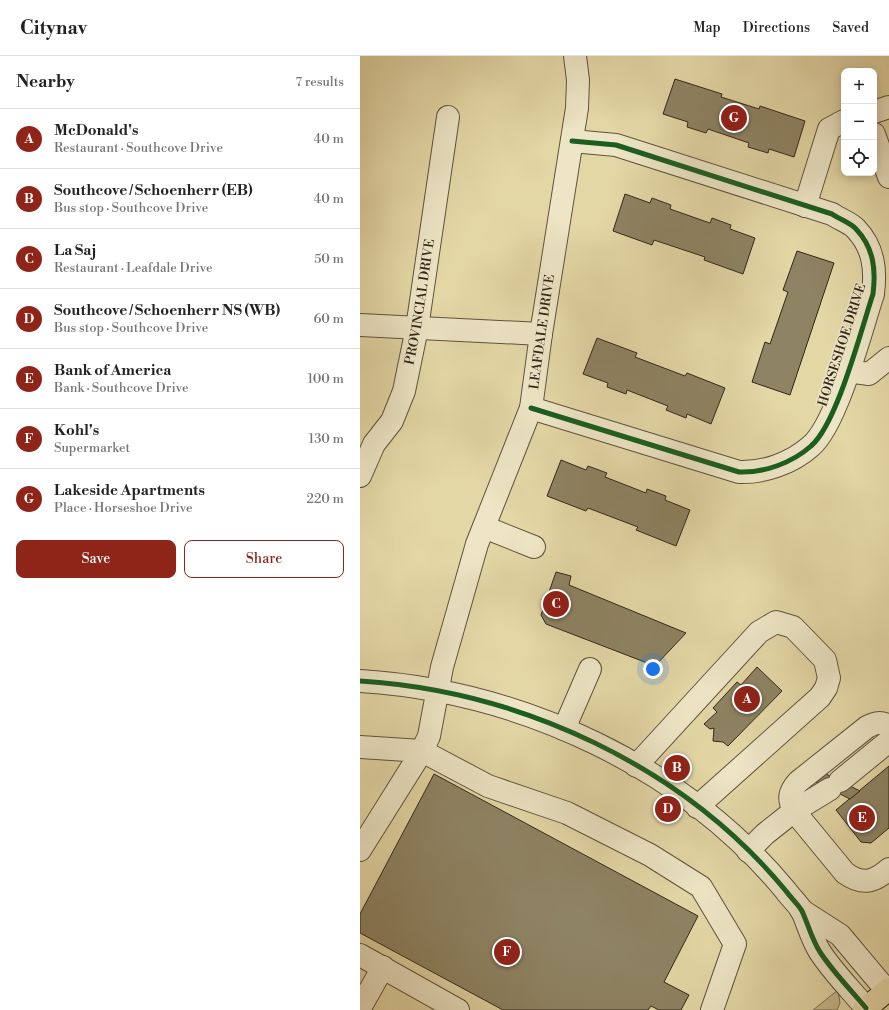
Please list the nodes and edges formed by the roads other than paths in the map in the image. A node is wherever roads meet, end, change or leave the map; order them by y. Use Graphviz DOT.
graph roads {
  1 [pos="575,56"];
  2 [pos="889,107"];
  3 [pos="877,111"];
  4 [pos="448,117"];
  5 [pos="841,123"];
  6 [pos="572,140"];
  7 [pos="876,140"];
  8 [pos="889,177"];
  9 [pos="805,206"];
  10 [pos="360,325"];
  11 [pos="417,328"];
  12 [pos="541,334"];
  13 [pos="889,358"];
  14 [pos="847,371"];
  15 [pos="531,408"];
  16 [pos="360,476"];
  17 [pos="484,526"];
  18 [pos="534,547"];
  19 [pos="590,669"];
  20 [pos="360,681"];
  21 [pos="437,691"];
  22 [pos="889,726"];
  23 [pos="564,729"];
  24 [pos="889,741"];
  25 [pos="360,747"];
  26 [pos="422,751"];
  27 [pos="636,766"];
  28 [pos="697,806"];
  29 [pos="794,811"];
  30 [pos="360,850"];
  31 [pos="748,851"];
  32 [pos="889,869"];
  33 [pos="801,910"];
  34 [pos="360,955"];
  35 [pos="383,968"];
  36 [pos="888,990"];
  37 [pos="360,1008"];
  38 [pos="865,1009"];
  39 [pos="458,1010"];
  40 [pos="712,1010"];
  1 -- 6 [label="street, LEAFDALE DRIVE"];
  2 -- 3 [label="street"];
  4 -- 11 [label="street, PROVINCIAL DRIVE"];
  5 -- 9 [label="street"];
  6 -- 9 [label="street, HORSESHOE DRIVE"];
  6 -- 12 [label="street, LEAFDALE DRIVE"];
  7 -- 8 [label="street"];
  9 -- 14 [label="street, HORSESHOE DRIVE"];
  10 -- 11 [label="street"];
  11 -- 12 [label="street"];
  11 -- 16 [label="street, PROVINCIAL DRIVE"];
  12 -- 15 [label="street, LEAFDALE DRIVE"];
  13 -- 14 [label="street"];
  14 -- 15 [label="street, HORSESHOE DRIVE"];
  15 -- 17 [label="street, LEAFDALE DRIVE"];
  17 -- 18 [label="street"];
  17 -- 21 [label="street, LEAFDALE DRIVE"];
  19 -- 23 [label="street"];
  20 -- 21 [label="street"];
  21 -- 23 [label="street"];
  21 -- 26 [label="street, LEAFDALE DRIVE"];
  22 -- 29 [label="street"];
  23 -- 27 [label="street"];
  24 -- 29 [label="street"];
  25 -- 26 [label="street"];
  26 -- 30 [label="street, LEAFDALE DRIVE"];
  26 -- 40 [label="street"];
  27 -- 28 [label="street"];
  27 -- 28 [label="street"];
  28 -- 31 [label="street"];
  29 -- 31 [label="street"];
  29 -- 32 [label="street"];
  31 -- 33 [label="street"];
  33 -- 36 [label="street"];
  33 -- 38 [label="street"];
  34 -- 35 [label="street"];
  35 -- 37 [label="street"];
  35 -- 39 [label="street"];
  36 -- 38 [label="main road"];
}
